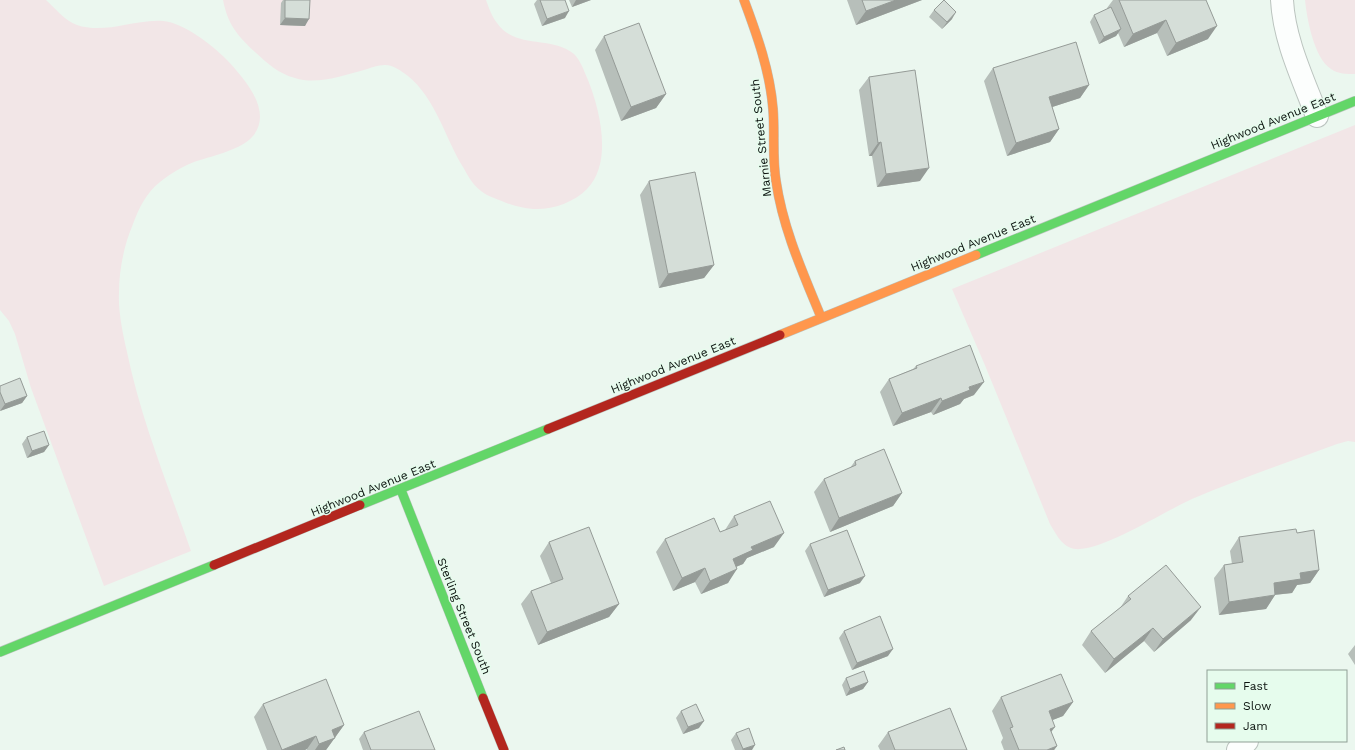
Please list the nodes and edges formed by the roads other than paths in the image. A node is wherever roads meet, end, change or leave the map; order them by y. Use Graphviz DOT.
graph roads {
  1 [pos="744,0"];
  2 [pos="1282,0"];
  3 [pos="1355,101"];
  4 [pos="1317,116"];
  5 [pos="821,317"];
  6 [pos="401,490"];
  7 [pos="0,652"];
  8 [pos="1246,742"];
  9 [pos="504,750"];
  10 [pos="1238,750"];
  1 -- 5 [label="street, Marnie Street South"];
  2 -- 4 [label="street"];
  3 -- 4 [label="street, Highwood Avenue East"];
  4 -- 5 [label="street, Highwood Avenue East"];
  5 -- 6 [label="street, Highwood Avenue East"];
  6 -- 7 [label="street, Highwood Avenue East"];
  6 -- 9 [label="street, Sterling Street South"];
  8 -- 10 [label="street"];
}
